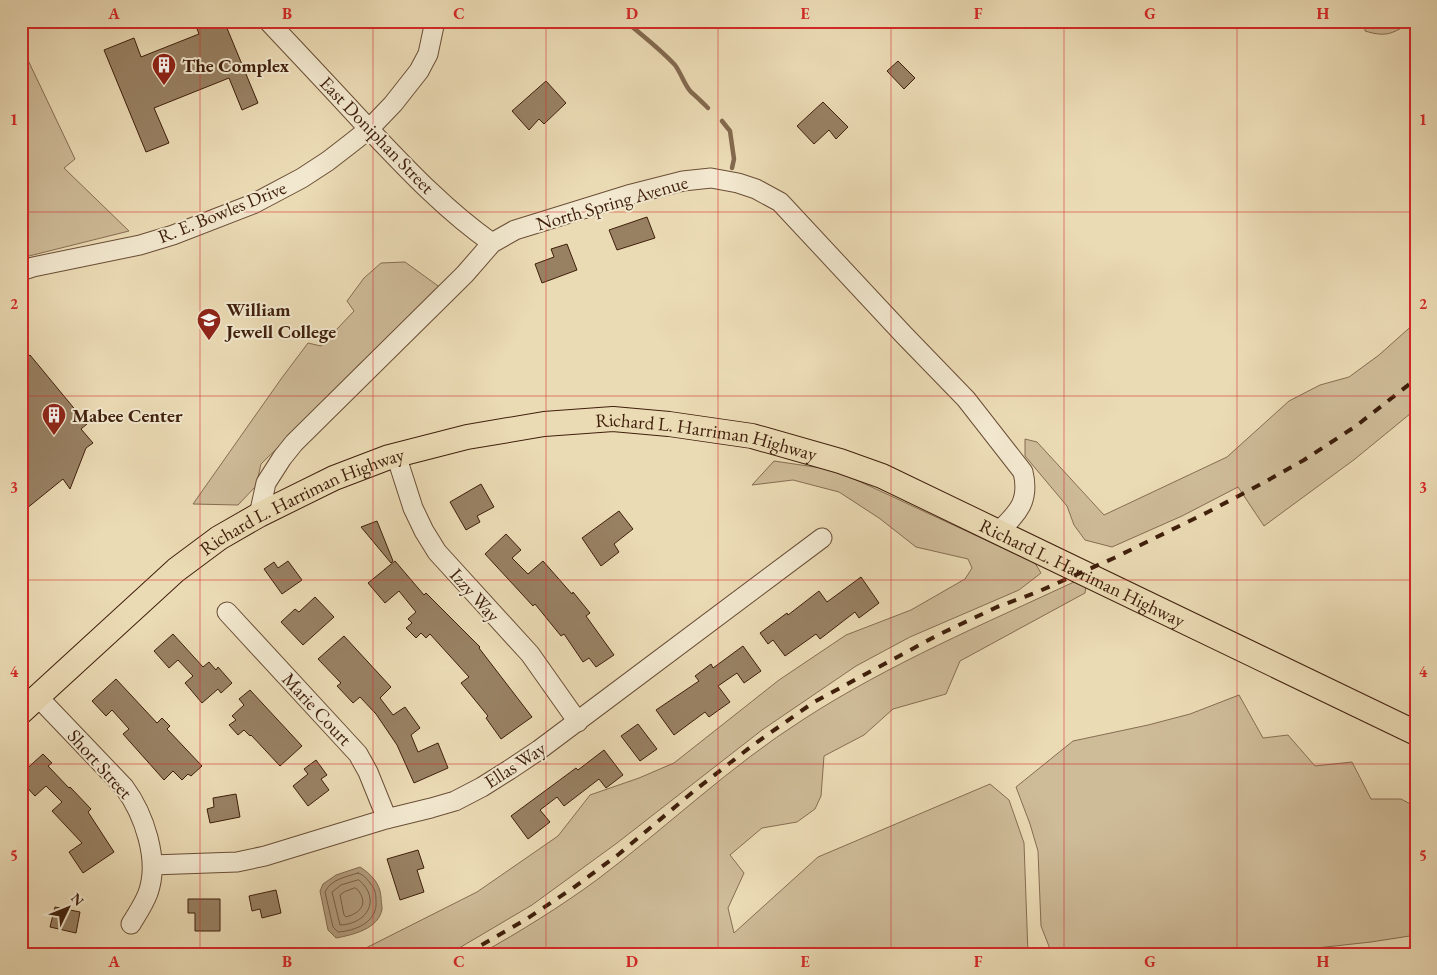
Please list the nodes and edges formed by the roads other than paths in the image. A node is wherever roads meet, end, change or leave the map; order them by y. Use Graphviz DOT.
graph roads {
  1 [pos="268,21"];
  2 [pos="435,21"];
  3 [pos="369,128"];
  4 [pos="492,243"];
  5 [pos="21,271"];
  6 [pos="396,455"];
  7 [pos="259,515"];
  8 [pos="998,532"];
  9 [pos="822,538"];
  10 [pos="226,612"];
  11 [pos="30,705"];
  12 [pos="578,722"];
  13 [pos="1416,732"];
  14 [pos="388,819"];
  15 [pos="152,866"];
  16 [pos="131,924"];
  1 -- 3 [label="street, East Doniphan Street"];
  2 -- 3 [label="street, R. E. Bowles Drive"];
  3 -- 4 [label="street, East Doniphan Street"];
  3 -- 5 [label="street, R. E. Bowles Drive"];
  4 -- 7 [label="street, North Spring Avenue"];
  4 -- 8 [label="street, North Spring Avenue"];
  6 -- 7 [label="main road, Richard L. Harriman Highway"];
  6 -- 8 [label="main road, Richard L. Harriman Highway"];
  6 -- 12 [label="street, Izzy Way"];
  7 -- 11 [label="main road, Richard L. Harriman Highway"];
  8 -- 13 [label="main road, Richard L. Harriman Highway"];
  9 -- 12 [label="street, Ellas Way"];
  10 -- 14 [label="street, Marie Court"];
  11 -- 15 [label="street, Short Street"];
  12 -- 14 [label="street, Ellas Way"];
  14 -- 15 [label="street, Ellas Way"];
  15 -- 16 [label="street, Short Street"];
}
